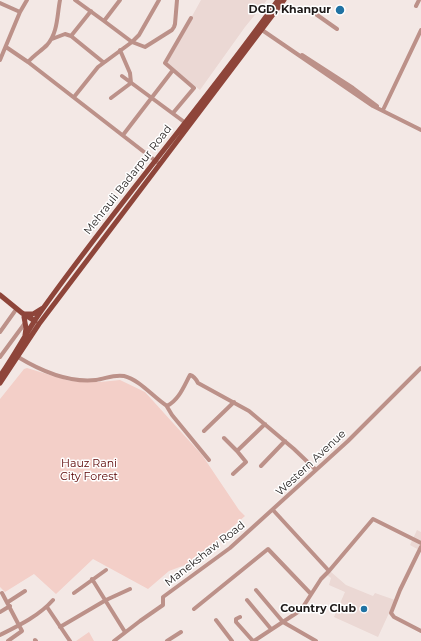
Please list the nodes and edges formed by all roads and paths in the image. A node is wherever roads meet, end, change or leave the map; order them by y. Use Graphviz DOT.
graph roads {
  1 [pos="27,0"];
  2 [pos="60,0"];
  3 [pos="74,0"];
  4 [pos="120,0"];
  5 [pos="159,0"];
  6 [pos="177,0"];
  7 [pos="278,0"];
  8 [pos="284,0"];
  9 [pos="419,0"];
  10 [pos="0,3"];
  11 [pos="416,6"];
  12 [pos="310,10"];
  13 [pos="91,11"];
  14 [pos="20,12"];
  15 [pos="191,18"];
  16 [pos="104,21"];
  17 [pos="336,29"];
  18 [pos="262,30"];
  19 [pos="421,30"];
  20 [pos="71,36"];
  21 [pos="52,39"];
  22 [pos="132,42"];
  23 [pos="6,47"];
  24 [pos="120,50"];
  25 [pos="0,60"];
  26 [pos="28,62"];
  27 [pos="103,62"];
  28 [pos="173,70"];
  29 [pos="122,76"];
  30 [pos="131,83"];
  31 [pos="74,97"];
  32 [pos="111,98"];
  33 [pos="152,98"];
  34 [pos="383,110"];
  35 [pos="173,113"];
  36 [pos="187,124"];
  37 [pos="421,130"];
  38 [pos="123,135"];
  39 [pos="155,160"];
  40 [pos="160,165"];
  41 [pos="77,268"];
  42 [pos="0,295"];
  43 [pos="0,300"];
  44 [pos="44,308"];
  45 [pos="15,311"];
  46 [pos="24,318"];
  47 [pos="36,323"];
  48 [pos="0,332"];
  49 [pos="24,338"];
  50 [pos="0,357"];
  51 [pos="18,357"];
  52 [pos="421,368"];
  53 [pos="0,376"];
  54 [pos="0,383"];
  55 [pos="234,402"];
  56 [pos="166,406"];
  57 [pos="265,424"];
  58 [pos="204,431"];
  59 [pos="224,438"];
  60 [pos="285,441"];
  61 [pos="238,451"];
  62 [pos="209,460"];
  63 [pos="261,466"];
  64 [pos="316,470"];
  65 [pos="233,474"];
  66 [pos="273,510"];
  67 [pos="420,541"];
  68 [pos="421,547"];
  69 [pos="106,570"];
  70 [pos="329,571"];
  71 [pos="92,580"];
  72 [pos="130,589"];
  73 [pos="256,590"];
  74 [pos="25,591"];
  75 [pos="2,593"];
  76 [pos="74,593"];
  77 [pos="311,594"];
  78 [pos="53,600"];
  79 [pos="106,600"];
  80 [pos="248,600"];
  81 [pos="9,604"];
  82 [pos="47,607"];
  83 [pos="194,609"];
  84 [pos="0,612"];
  85 [pos="240,617"];
  86 [pos="216,620"];
  87 [pos="283,622"];
  88 [pos="20,625"];
  89 [pos="60,627"];
  90 [pos="271,629"];
  91 [pos="421,631"];
  92 [pos="125,632"];
  93 [pos="181,632"];
  94 [pos="0,635"];
  95 [pos="8,641"];
  96 [pos="70,641"];
  97 [pos="114,641"];
  98 [pos="167,641"];
  99 [pos="232,641"];
  100 [pos="253,641"];
  101 [pos="316,641"];
  1 -- 14 [label="street"];
  2 -- 21 [label="street"];
  3 -- 13 [label="street"];
  4 -- 16 [label="street"];
  5 -- 22 [label="street"];
  6 -- 22 [label="street"];
  7 -- 36 [label="main road, Mehrauli Badarpur Road"];
  8 -- 18 [label="main road, Mehrauli Badarpur Road"];
  9 -- 11 [label="street"];
  10 -- 14 [label="street"];
  12 -- 17 [label="street"];
  13 -- 16 [label="street"];
  13 -- 20 [label="street"];
  14 -- 23 [label="street"];
  15 -- 28 [label="street"];
  16 -- 22 [label="street"];
  18 -- 34 [label="street"];
  18 -- 36 [label="main road, Mehrauli Badarpur Road"];
  19 -- 34 [label="street"];
  20 -- 21 [label="street"];
  20 -- 27 [label="street"];
  21 -- 26 [label="street"];
  22 -- 24 [label="street"];
  23 -- 25 [label="street"];
  23 -- 26 [label="street"];
  24 -- 27 [label="street"];
  24 -- 30 [label="street"];
  26 -- 31 [label="street"];
  27 -- 31 [label="street"];
  28 -- 33 [label="street"];
  28 -- 35 [label="street"];
  29 -- 30 [label="street"];
  30 -- 32 [label="street"];
  30 -- 33 [label="street"];
  31 -- 38 [label="street"];
  33 -- 35 [label="street"];
  33 -- 38 [label="street"];
  34 -- 37 [label="street"];
  35 -- 36 [label="street"];
  36 -- 39 [label="main road, Mehrauli Badarpur Road"];
  36 -- 40 [label="main road, Mehrauli Badarpur Road"];
  38 -- 39 [label="street"];
  39 -- 40 [label="street"];
  39 -- 41 [label="main road, Mehrauli Badarpur Road"];
  40 -- 41 [label="main road, Mehrauli Badarpur Road"];
  41 -- 44 [label="main road, Mehrauli Badarpur Road"];
  41 -- 47 [label="main road, Mehrauli Badarpur Road"];
  42 -- 46 [label="main road"];
  43 -- 45 [label="main road"];
  44 -- 46 [label="main road"];
  44 -- 47 [label="main road, Mehrauli Badarpur Road"];
  45 -- 46 [label="main road"];
  45 -- 48 [label="street"];
  46 -- 47 [label="main road"];
  46 -- 49 [label="main road"];
  46 -- 50 [label="street"];
  47 -- 49 [label="main road, Mehrauli Badarpur Road"];
  47 -- 51 [label="main road"];
  49 -- 53 [label="main road, Mehrauli Badarpur Road"];
  51 -- 54 [label="main road"];
  51 -- 56 [label="street"];
  52 -- 64 [label="street, Western Avenue"];
  55 -- 56 [label="street"];
  55 -- 57 [label="street"];
  55 -- 58 [label="street"];
  56 -- 62 [label="street"];
  57 -- 60 [label="street"];
  57 -- 61 [label="street"];
  59 -- 61 [label="street"];
  60 -- 63 [label="street"];
  60 -- 64 [label="street"];
  61 -- 65 [label="street"];
  64 -- 66 [label="street, Western Avenue"];
  66 -- 70 [label="street, Western Avenue"];
  66 -- 92 [label="street, Manekshaw Road"];
  67 -- 70 [label="street"];
  68 -- 91 [label="street"];
  69 -- 71 [label="street"];
  70 -- 77 [label="street"];
  71 -- 76 [label="street"];
  71 -- 79 [label="street"];
  72 -- 79 [label="street"];
  73 -- 87 [label="street"];
  74 -- 81 [label="street"];
  75 -- 81 [label="street"];
  77 -- 83 [label="street"];
  77 -- 87 [label="street"];
  78 -- 82 [label="street"];
  79 -- 89 [label="street"];
  79 -- 92 [label="street"];
  80 -- 90 [label="street"];
  81 -- 84 [label="street"];
  81 -- 88 [label="street"];
  82 -- 88 [label="street"];
  82 -- 89 [label="street"];
  85 -- 100 [label="street"];
  86 -- 99 [label="street"];
  87 -- 90 [label="street"];
  87 -- 101 [label="street"];
  88 -- 94 [label="street"];
  88 -- 95 [label="street"];
  89 -- 96 [label="street"];
  90 -- 100 [label="street"];
  92 -- 97 [label="street, Manekshaw Road"];
  93 -- 98 [label="street"];
}
